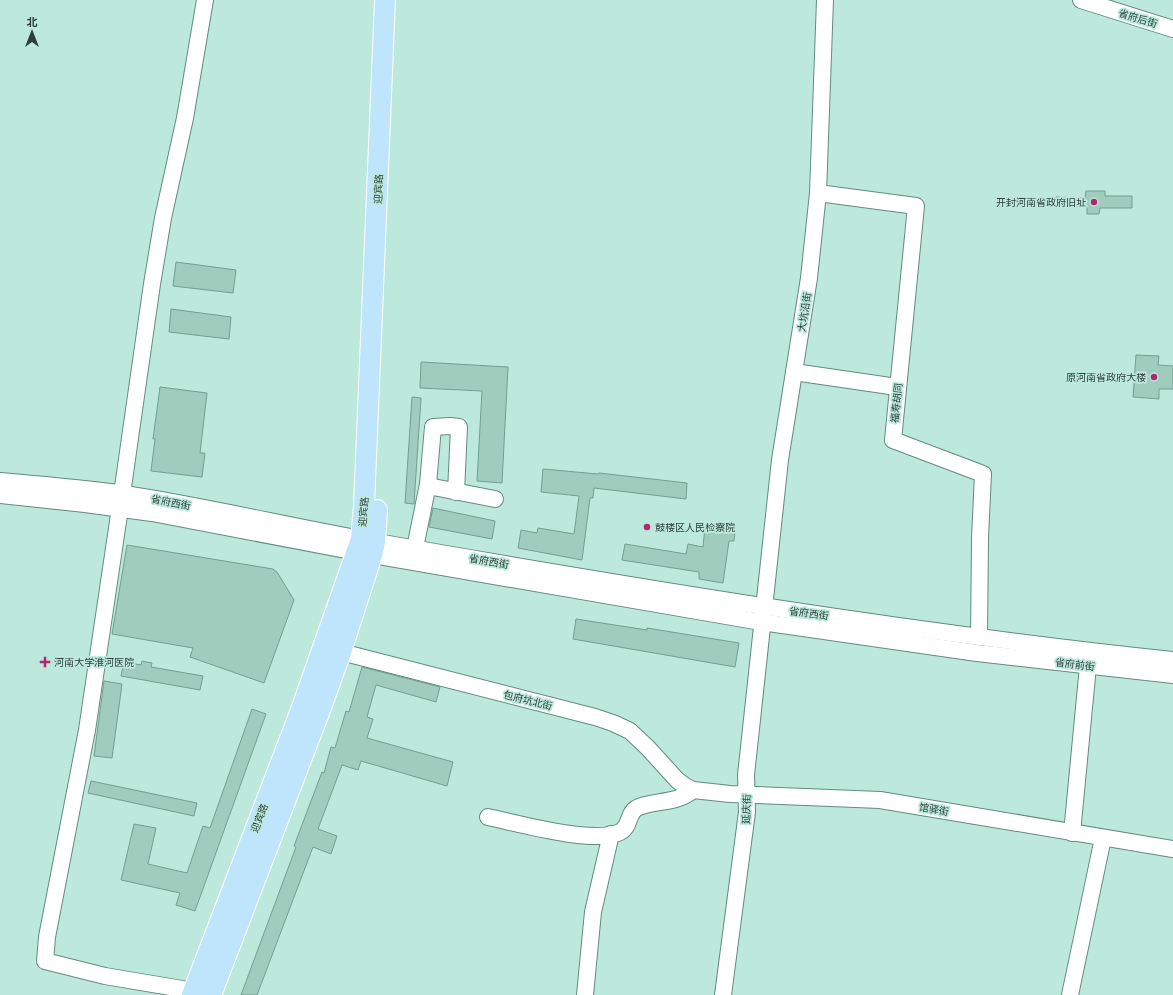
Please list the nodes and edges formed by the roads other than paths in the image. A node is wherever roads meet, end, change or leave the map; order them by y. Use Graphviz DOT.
graph roads {
  1 [pos="205,0"];
  2 [pos="385,0"];
  3 [pos="399,0"];
  4 [pos="825,0"];
  5 [pos="1081,0"];
  6 [pos="1173,29"];
  7 [pos="818,193"];
  8 [pos="794,372"];
  9 [pos="897,387"];
  10 [pos="0,481"];
  11 [pos="428,486"];
  12 [pos="456,492"];
  13 [pos="0,495"];
  14 [pos="495,499"];
  15 [pos="121,501"];
  16 [pos="366,547"];
  17 [pos="415,548"];
  18 [pos="763,606"];
  19 [pos="761,622"];
  20 [pos="979,637"];
  21 [pos="341,652"];
  22 [pos="977,653"];
  23 [pos="1173,660"];
  24 [pos="1088,666"];
  25 [pos="1173,675"];
  26 [pos="693,790"];
  27 [pos="747,795"];
  28 [pos="488,818"];
  29 [pos="1072,833"];
  30 [pos="611,834"];
  31 [pos="1103,838"];
  32 [pos="1173,849"];
  33 [pos="199,994"];
  34 [pos="585,995"];
  35 [pos="723,995"];
  36 [pos="1070,995"];
  1 -- 15 [label="street"];
  2 -- 16 [label="main road, 迎宾路"];
  3 -- 16 [label="main road, 迎宾路"];
  4 -- 7 [label="street, 大坑沿街"];
  5 -- 6 [label="street, 省府后街"];
  7 -- 8 [label="street, 大坑沿街"];
  7 -- 9 [label="street, 福寿胡同"];
  8 -- 9 [label="street"];
  8 -- 18 [label="street, 大坑沿街"];
  9 -- 20 [label="street, 福寿胡同"];
  10 -- 15 [label="street, 省府西街"];
  11 -- 12 [label="street"];
  11 -- 12 [label="street"];
  11 -- 17 [label="street"];
  12 -- 14 [label="street"];
  13 -- 15 [label="street, 省府西街"];
  15 -- 16 [label="street, 省府西街"];
  15 -- 33 [label="street"];
  16 -- 17 [label="street, 省府西街"];
  16 -- 19 [label="street, 省府西街"];
  16 -- 21 [label="main road, 迎宾路"];
  16 -- 33 [label="main road, 迎宾路"];
  17 -- 18 [label="street, 省府西街"];
  18 -- 19 [label="street, 大坑沿街"];
  18 -- 20 [label="street, 省府西街"];
  19 -- 22 [label="street, 省府西街"];
  19 -- 27 [label="street, 延庆街"];
  20 -- 23 [label="street, 省府前街"];
  21 -- 26 [label="street, 包府坑北街"];
  21 -- 33 [label="main road, 迎宾路"];
  22 -- 24 [label="street, 省府前街"];
  24 -- 25 [label="street, 省府前街"];
  24 -- 29 [label="street"];
  26 -- 27 [label="street, 馆驿街"];
  26 -- 30 [label="street"];
  27 -- 29 [label="street, 馆驿街"];
  27 -- 35 [label="street, 延庆街"];
  28 -- 30 [label="street"];
  29 -- 31 [label="street, 馆驿街"];
  30 -- 34 [label="street"];
  31 -- 32 [label="street, 馆驿街"];
  31 -- 36 [label="street"];
}
